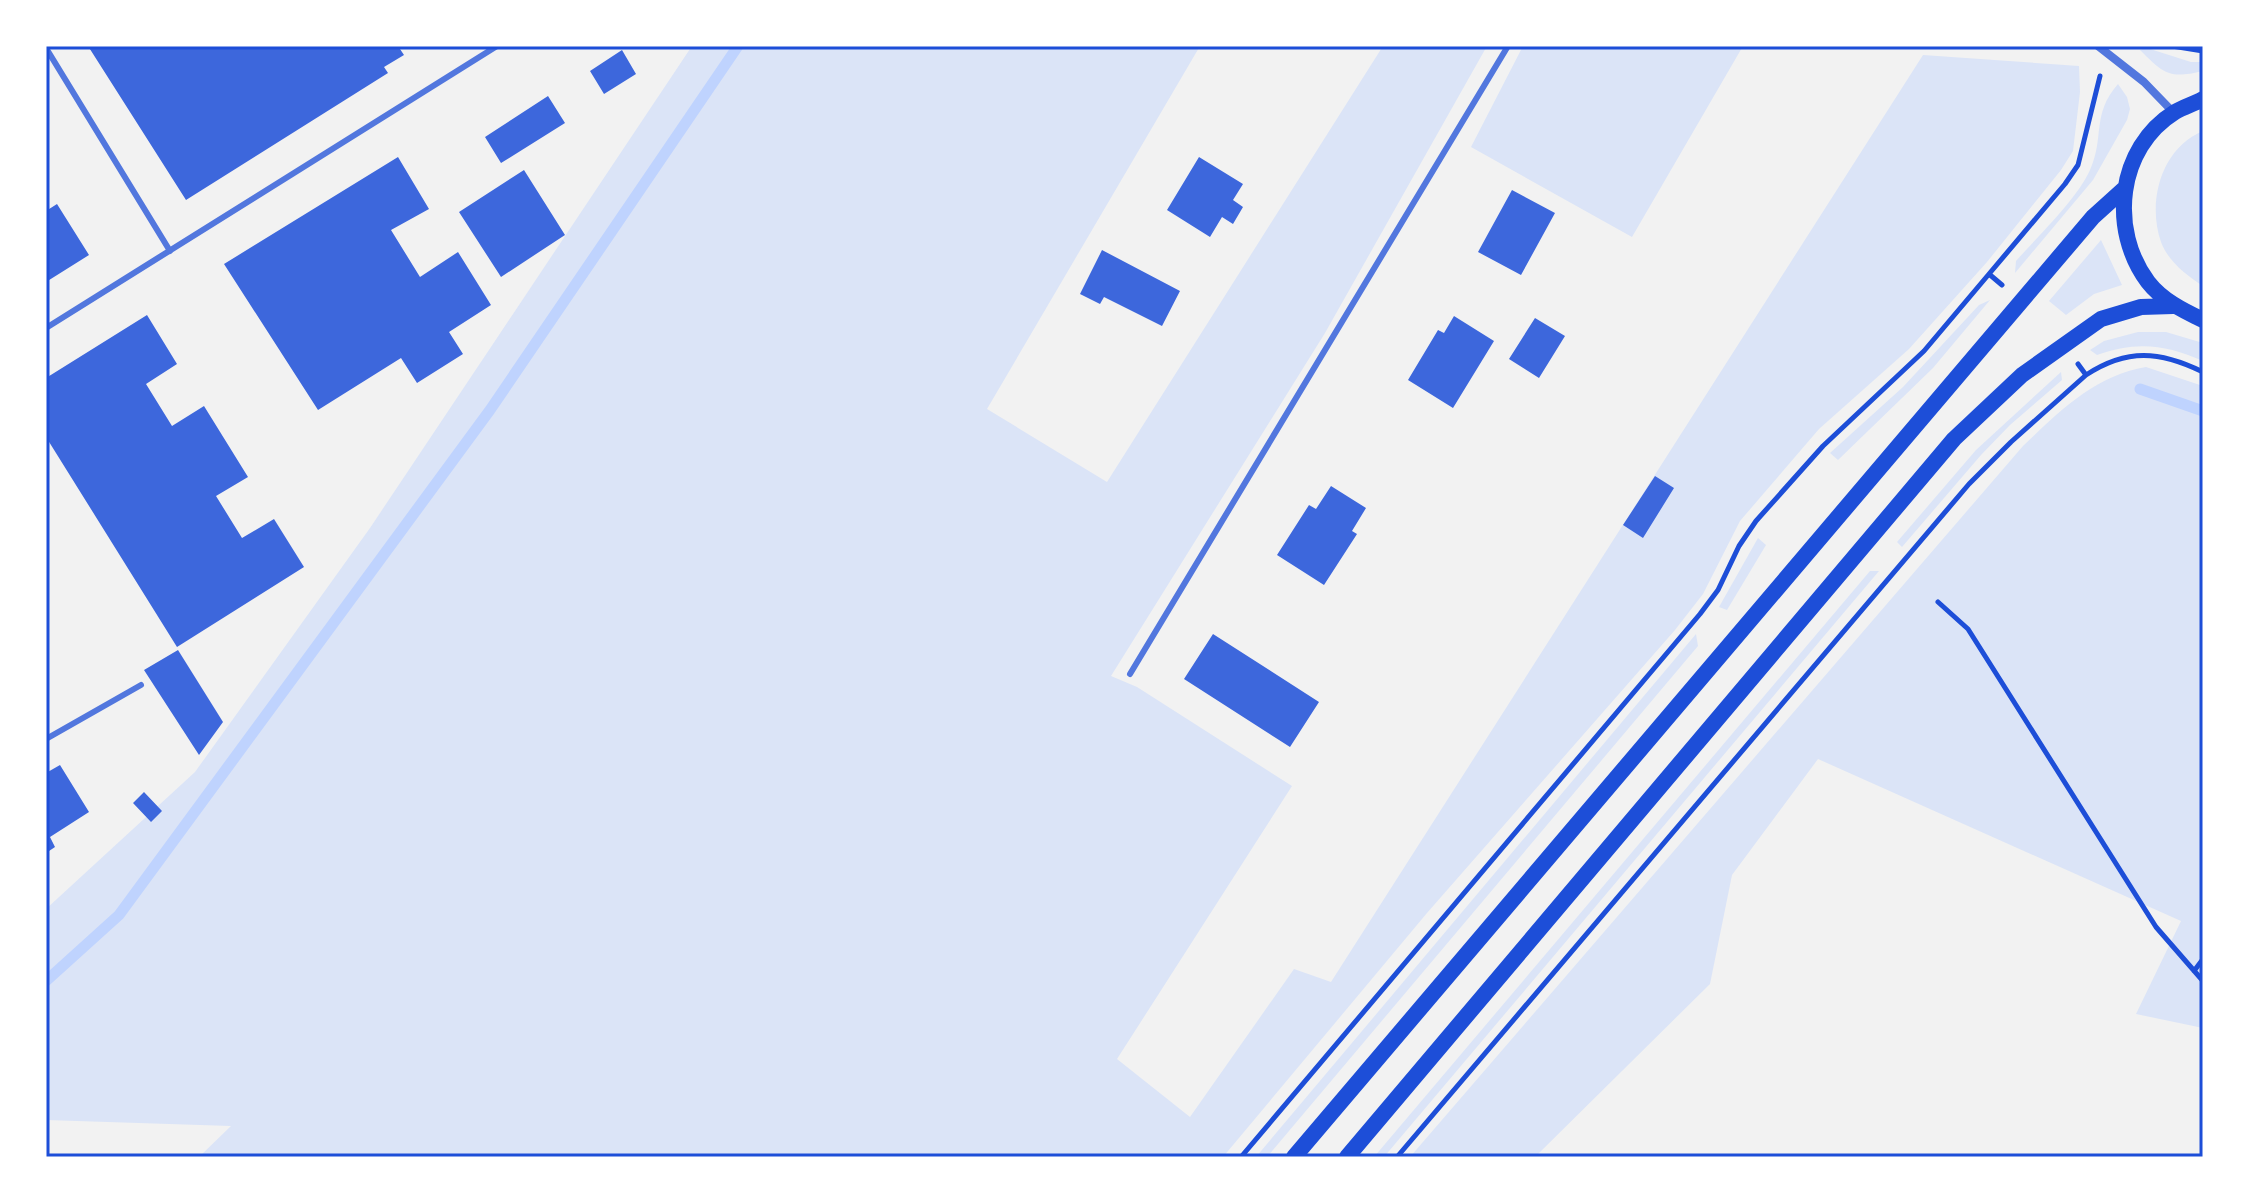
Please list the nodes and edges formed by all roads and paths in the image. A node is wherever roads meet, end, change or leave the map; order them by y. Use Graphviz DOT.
graph roads {
  1 [pos="497,46"];
  2 [pos="1508,46"];
  3 [pos="2098,46"];
  4 [pos="2172,46"];
  5 [pos="46,48"];
  6 [pos="2203,51"];
  7 [pos="2114,56"];
  8 [pos="2203,99"];
  9 [pos="2174,113"];
  10 [pos="2124,189"];
  11 [pos="170,251"];
  12 [pos="1989,274"];
  13 [pos="2022,302"];
  14 [pos="2173,306"];
  15 [pos="2203,320"];
  16 [pos="46,328"];
  17 [pos="2064,344"];
  18 [pos="2203,372"];
  19 [pos="2086,375"];
  20 [pos="1938,602"];
  21 [pos="1130,674"];
  22 [pos="141,685"];
  23 [pos="46,739"];
  24 [pos="2203,959"];
  25 [pos="2194,971"];
  26 [pos="2203,981"];
  27 [pos="1241,1157"];
  28 [pos="1294,1157"];
  29 [pos="1347,1157"];
  30 [pos="1397,1157"];
  1 -- 11 [label="lane"];
  2 -- 21 [label="lane"];
  3 -- 7 [label="street"];
  4 -- 6 [label="path"];
  5 -- 11 [label="lane"];
  7 -- 9 [label="street"];
  7 -- 12 [label="path"];
  8 -- 9 [label="main road"];
  9 -- 10 [label="main road"];
  10 -- 13 [label="main road"];
  10 -- 14 [label="main road"];
  11 -- 16 [label="lane"];
  12 -- 13 [label="path"];
  12 -- 27 [label="path"];
  13 -- 28 [label="main road"];
  14 -- 15 [label="main road"];
  14 -- 17 [label="main road"];
  17 -- 19 [label="path"];
  17 -- 29 [label="main road"];
  18 -- 19 [label="path"];
  19 -- 30 [label="path"];
  20 -- 25 [label="path"];
  22 -- 23 [label="lane"];
  24 -- 25 [label="path"];
  25 -- 26 [label="path"];
}
